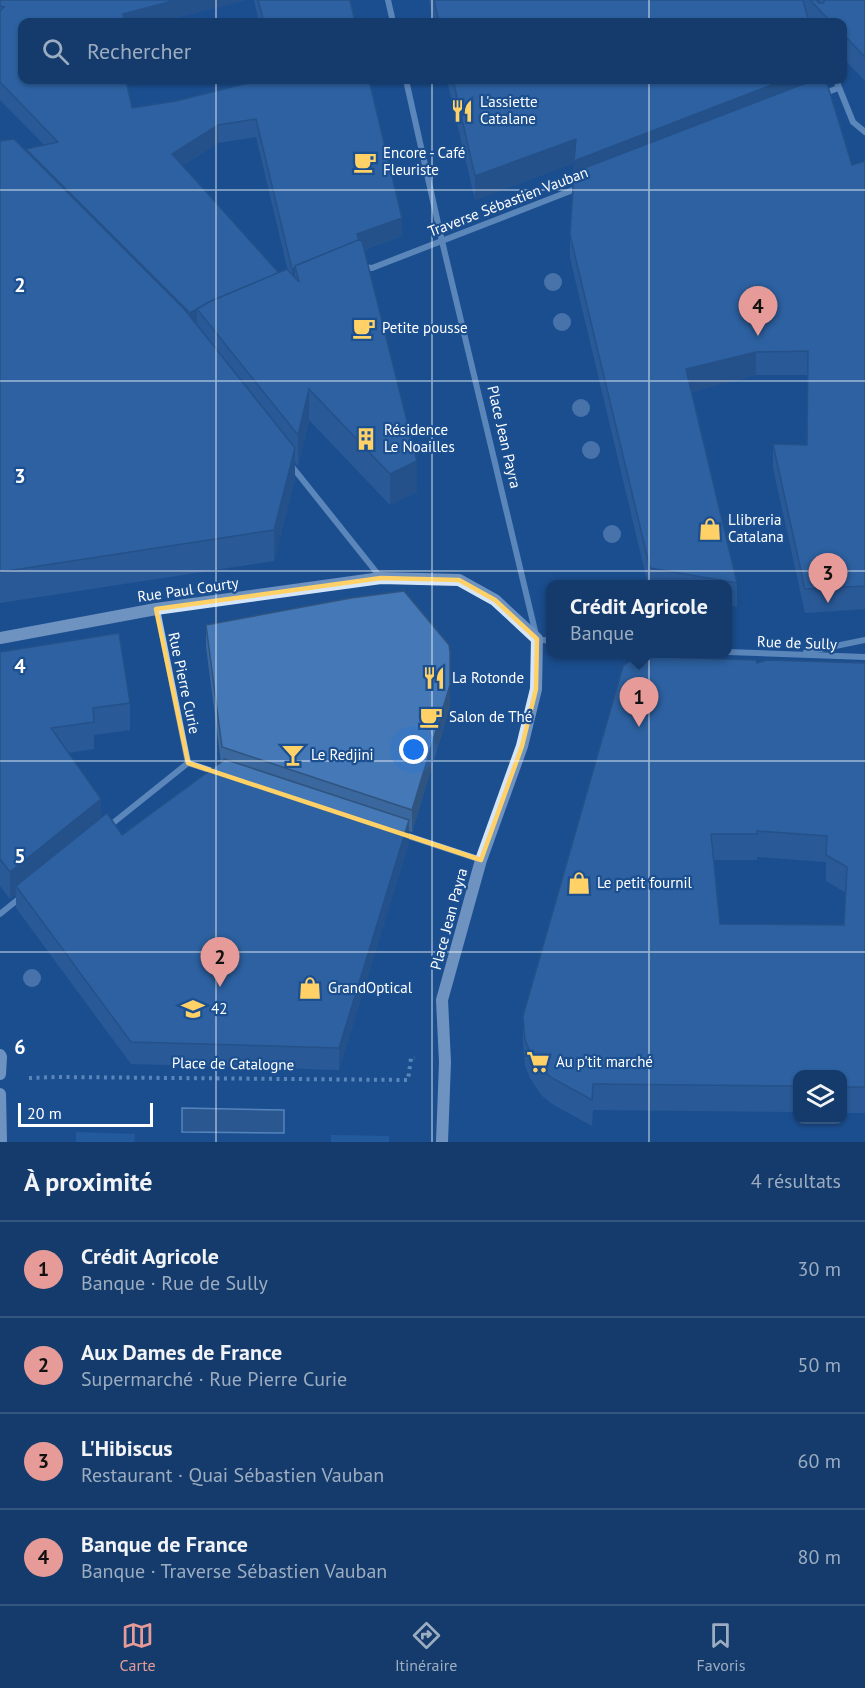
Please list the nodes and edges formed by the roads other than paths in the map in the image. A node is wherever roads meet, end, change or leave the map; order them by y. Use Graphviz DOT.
graph roads {
  1 [pos="388,0"];
  2 [pos="392,18"];
  3 [pos="407,84"];
  4 [pos="837,84"];
  5 [pos="838,88"];
  6 [pos="816,96"];
  7 [pos="865,132"];
  8 [pos="585,186"];
  9 [pos="442,241"];
  10 [pos="357,266"];
  11 [pos="285,458"];
  12 [pos="381,578"];
  13 [pos="156,609"];
  14 [pos="0,638"];
  15 [pos="537,639"];
  16 [pos="546,640"];
  17 [pos="865,640"];
  18 [pos="732,652"];
  19 [pos="793,655"];
  20 [pos="865,657"];
  21 [pos="188,763"];
  22 [pos="222,774"];
  23 [pos="391,830"];
  24 [pos="99,835"];
  25 [pos="481,860"];
  26 [pos="27,892"];
  27 [pos="0,914"];
  28 [pos="0,1054"];
  29 [pos="0,1074"];
  30 [pos="0,1094"];
  31 [pos="0,1124"];
  32 [pos="1,1142"];
  33 [pos="442,1142"];
  1 -- 2 [label="street"];
  3 -- 9 [label="street, Place Jean Payra"];
  4 -- 5 [label="street"];
  5 -- 6 [label="street"];
  5 -- 7 [label="street"];
  8 -- 9 [label="street, Traverse Sébastien Vauban"];
  9 -- 10 [label="street, Traverse Sébastien Vauban"];
  9 -- 15 [label="street, Place Jean Payra"];
  11 -- 12 [label="street"];
  12 -- 13 [label="street, Rue Paul Courty"];
  12 -- 15 [label="street"];
  13 -- 14 [label="street, Rue Paul Courty"];
  13 -- 21 [label="street, Rue Pierre Curie"];
  15 -- 16 [label="street"];
  15 -- 25 [label="street, Place Jean Payra"];
  17 -- 19 [label="street"];
  18 -- 19 [label="street, Rue de Sully"];
  19 -- 20 [label="street, Rue de Sully"];
  21 -- 22 [label="street"];
  21 -- 24 [label="street"];
  23 -- 25 [label="street"];
  25 -- 33 [label="street, Place Jean Payra"];
  26 -- 27 [label="street"];
  28 -- 29 [label="street"];
  30 -- 31 [label="street"];
  31 -- 32 [label="street"];
}
